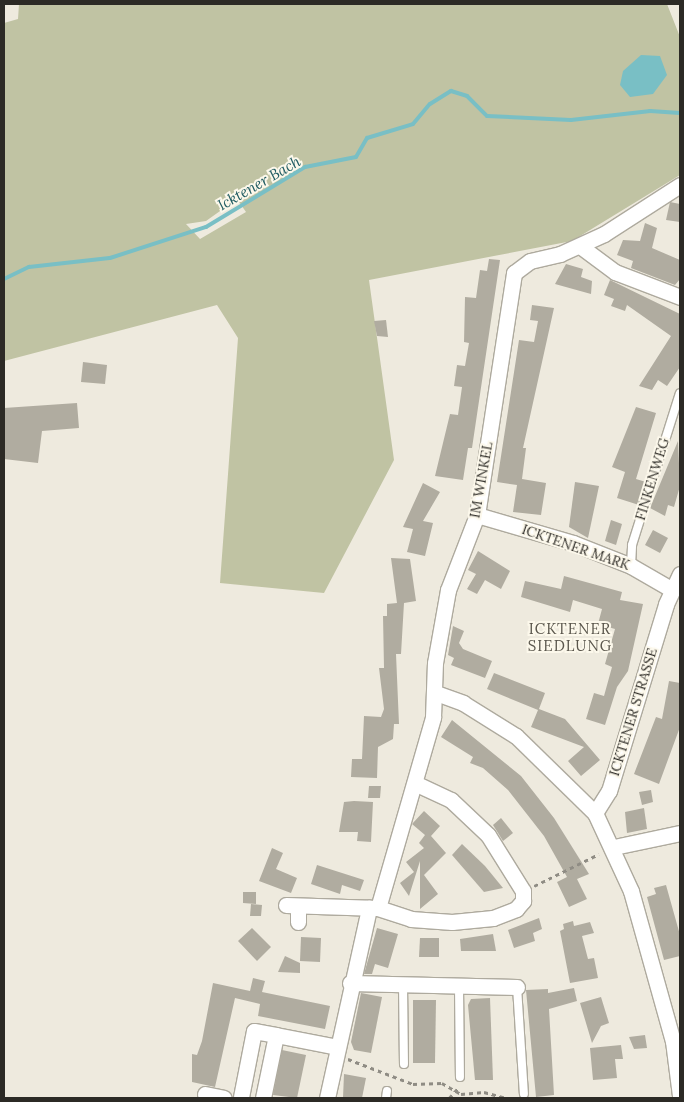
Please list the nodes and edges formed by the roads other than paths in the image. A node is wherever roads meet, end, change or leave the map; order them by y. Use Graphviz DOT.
graph roads {
  1 [pos="680,185"];
  2 [pos="580,246"];
  3 [pos="680,297"];
  4 [pos="680,393"];
  5 [pos="477,515"];
  6 [pos="631,566"];
  7 [pos="680,574"];
  8 [pos="671,589"];
  9 [pos="436,693"];
  10 [pos="415,783"];
  11 [pos="595,813"];
  12 [pos="680,834"];
  13 [pos="614,847"];
  14 [pos="373,908"];
  15 [pos="298,922"];
  16 [pos="350,983"];
  17 [pos="403,984"];
  18 [pos="459,986"];
  19 [pos="516,987"];
  20 [pos="276,1035"];
  21 [pos="336,1051"];
  22 [pos="404,1064"];
  23 [pos="460,1077"];
  24 [pos="205,1094"];
  25 [pos="524,1094"];
  26 [pos="680,1096"];
  27 [pos="224,1098"];
  28 [pos="242,1098"];
  29 [pos="263,1098"];
  30 [pos="326,1098"];
  1 -- 2 [label="street, IM WINKEL"];
  2 -- 3 [label="street"];
  2 -- 5 [label="street, IM WINKEL"];
  4 -- 6 [label="lane, FINKENWEG"];
  5 -- 6 [label="street, ICKTENER MARK"];
  5 -- 9 [label="street, IM WINKEL"];
  6 -- 8 [label="street, ICKTENER MARK"];
  7 -- 8 [label="street, ICKTENER STRASSE"];
  8 -- 11 [label="street, ICKTENER STRASSE"];
  9 -- 10 [label="street, IM WINKEL"];
  9 -- 11 [label="street"];
  10 -- 14 [label="street, IM WINKEL"];
  10 -- 14 [label="street"];
  11 -- 13 [label="street"];
  12 -- 13 [label="street"];
  13 -- 26 [label="street"];
  14 -- 15 [label="street"];
  14 -- 16 [label="street, IM WINKEL"];
  16 -- 17 [label="street"];
  16 -- 21 [label="street, IM WINKEL"];
  17 -- 18 [label="street"];
  17 -- 22 [label="lane"];
  18 -- 19 [label="street"];
  18 -- 23 [label="lane"];
  19 -- 25 [label="lane"];
  20 -- 21 [label="street"];
  20 -- 28 [label="street"];
  20 -- 29 [label="street"];
  21 -- 30 [label="street, IM WINKEL"];
  24 -- 27 [label="street"];
}
